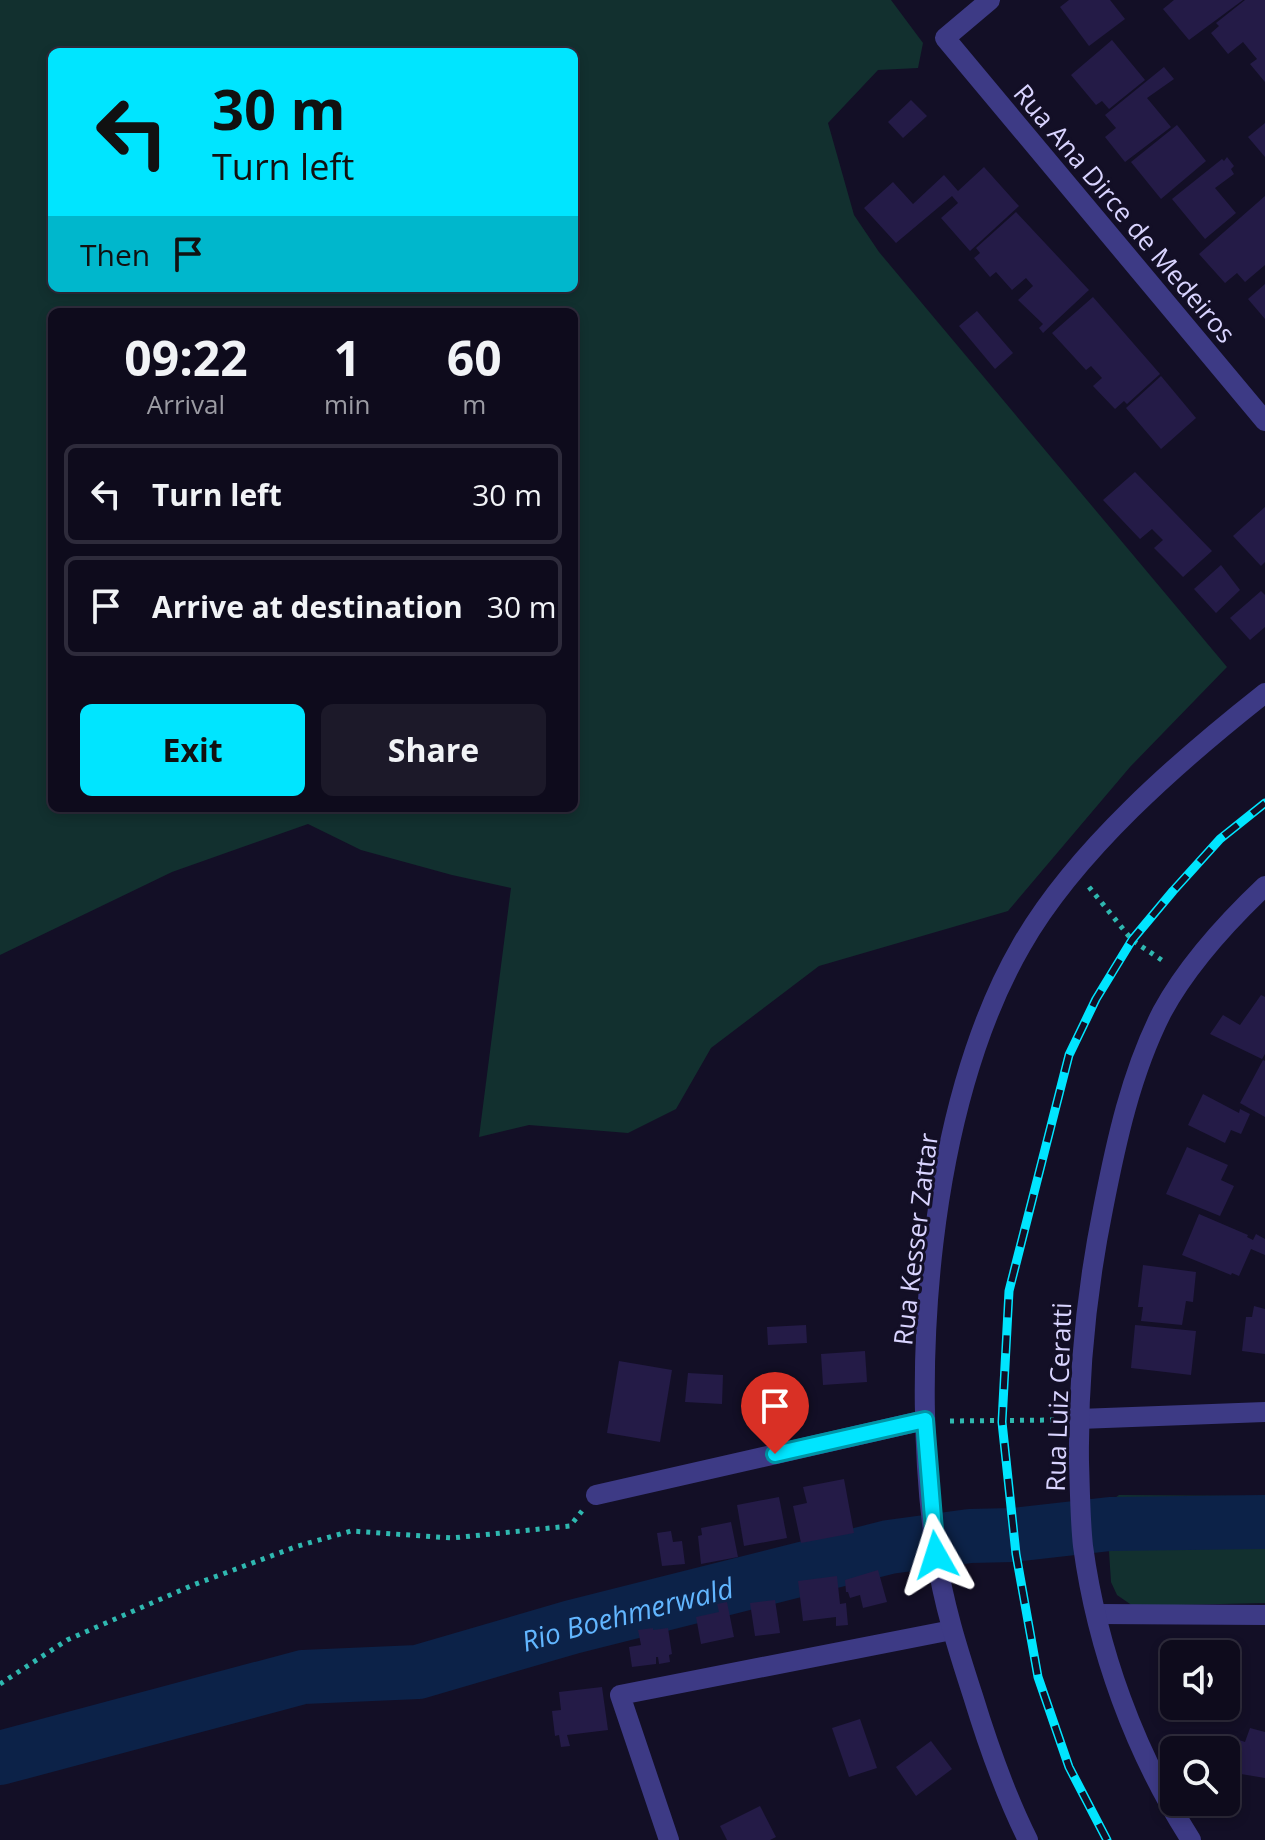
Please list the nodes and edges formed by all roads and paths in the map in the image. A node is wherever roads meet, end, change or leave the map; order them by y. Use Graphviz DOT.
graph roads {
  1 [pos="990,0"];
  2 [pos="1265,421"];
  3 [pos="1265,693"];
  4 [pos="1076,871"];
  5 [pos="1265,886"];
  6 [pos="1185,977"];
  7 [pos="1265,1412"];
  8 [pos="1079,1419"];
  9 [pos="925,1420"];
  10 [pos="596,1495"];
  11 [pos="1097,1614"];
  12 [pos="1265,1615"];
  13 [pos="952,1630"];
  14 [pos="0,1684"];
  15 [pos="669,1840"];
  16 [pos="1028,1840"];
  17 [pos="1191,1840"];
  1 -- 2 [label="street, Rua Ana Dirce de Medeiros"];
  3 -- 4 [label="street, Rua Kesser Zattar"];
  4 -- 6 [label="path"];
  4 -- 9 [label="street, Rua Kesser Zattar"];
  5 -- 6 [label="street, Rua Luiz Ceratti"];
  6 -- 8 [label="street, Rua Luiz Ceratti"];
  7 -- 8 [label="street"];
  8 -- 9 [label="path"];
  8 -- 11 [label="street, Rua Luiz Ceratti"];
  9 -- 10 [label="street"];
  9 -- 13 [label="street, Rua Kesser Zattar"];
  10 -- 14 [label="path"];
  11 -- 12 [label="street"];
  11 -- 17 [label="street, Rua Luiz Ceratti"];
  13 -- 15 [label="street"];
  13 -- 16 [label="street, Rua Kesser Zattar"];
}
